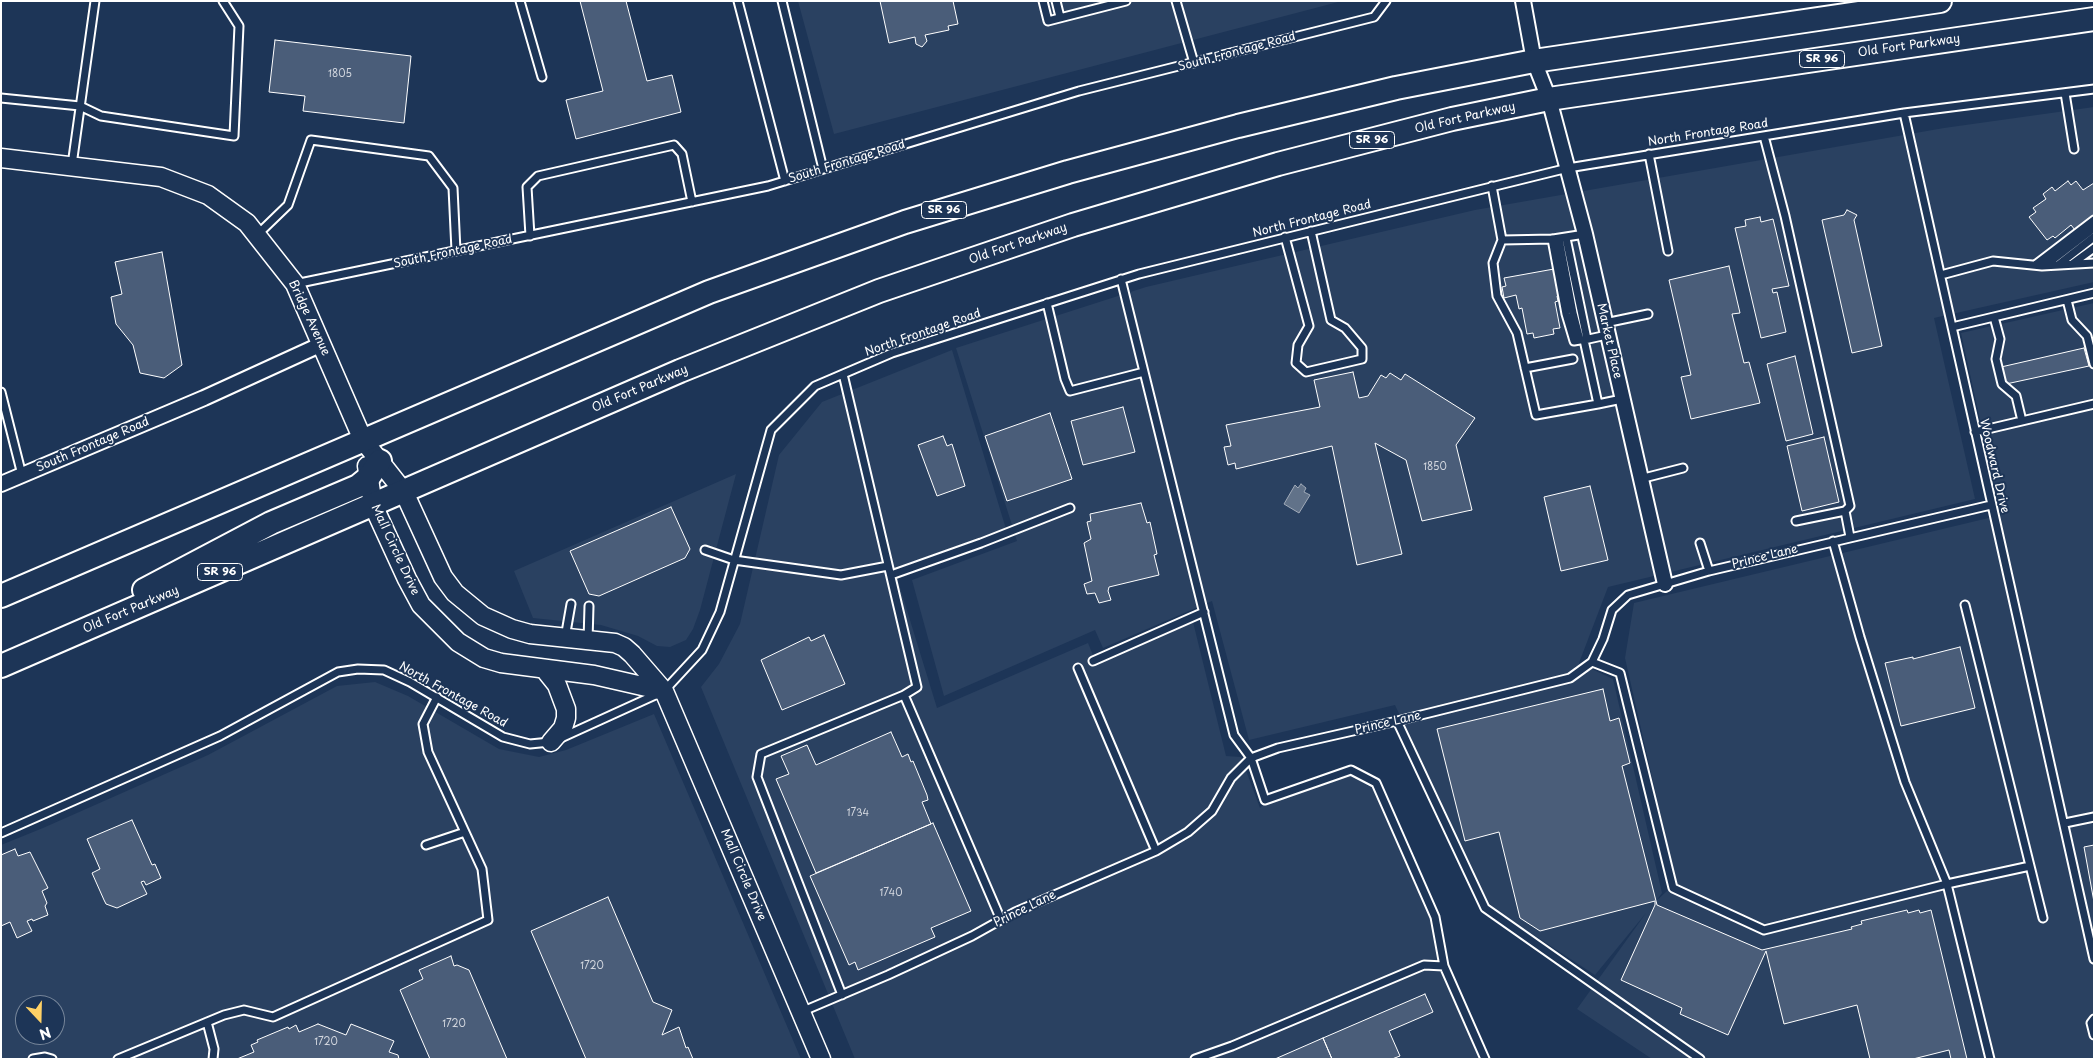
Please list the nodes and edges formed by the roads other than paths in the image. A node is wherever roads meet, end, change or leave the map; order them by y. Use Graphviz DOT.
graph roads {
  1 [pos="95,1"];
  2 [pos="224,1"];
  3 [pos="520,1"];
  4 [pos="738,1"];
  5 [pos="782,1"];
  6 [pos="1043,1"];
  7 [pos="1056,1"];
  8 [pos="1126,1"];
  9 [pos="1176,1"];
  10 [pos="1386,1"];
  11 [pos="1523,1"];
  12 [pos="1940,1"];
  13 [pos="1060,18"];
  14 [pos="2094,19"];
  15 [pos="1534,61"];
  16 [pos="1194,63"];
  17 [pos="542,77"];
  18 [pos="2094,89"];
  19 [pos="2065,92"];
  20 [pos="1,98"];
  21 [pos="1549,99"];
  22 [pos="80,106"];
  23 [pos="1904,113"];
  24 [pos="1764,136"];
  25 [pos="2074,149"];
  26 [pos="1649,154"];
  27 [pos="1,158"];
  28 [pos="72,166"];
  29 [pos="1568,168"];
  30 [pos="823,169"];
  31 [pos="785,181"];
  32 [pos="1492,186"];
  33 [pos="692,202"];
  34 [pos="2094,220"];
  35 [pos="2094,228"];
  36 [pos="1311,231"];
  37 [pos="1585,234"];
  38 [pos="257,235"];
  39 [pos="530,236"];
  40 [pos="2094,236"];
  41 [pos="1285,237"];
  42 [pos="1559,239"];
  43 [pos="1502,240"];
  44 [pos="2094,248"];
  45 [pos="456,251"];
  46 [pos="1668,251"];
  47 [pos="2072,264"];
  48 [pos="2094,264"];
  49 [pos="2035,265"];
  50 [pos="2058,265"];
  51 [pos="2046,266"];
  52 [pos="1941,275"];
  53 [pos="1121,279"];
  54 [pos="295,284"];
  55 [pos="2094,294"];
  56 [pos="2067,300"];
  57 [pos="1047,303"];
  58 [pos="1648,314"];
  59 [pos="1994,317"];
  60 [pos="1952,327"];
  61 [pos="1606,329"];
  62 [pos="1583,340"];
  63 [pos="322,344"];
  64 [pos="1573,359"];
  65 [pos="2094,364"];
  66 [pos="1525,368"];
  67 [pos="1144,372"];
  68 [pos="842,374"];
  69 [pos="1,392"];
  70 [pos="1622,399"];
  71 [pos="1598,404"];
  72 [pos="2094,404"];
  73 [pos="2022,421"];
  74 [pos="1975,432"];
  75 [pos="363,440"];
  76 [pos="1684,468"];
  77 [pos="374,469"];
  78 [pos="22,475"];
  79 [pos="1640,479"];
  80 [pos="1,484"];
  81 [pos="404,492"];
  82 [pos="1991,505"];
  83 [pos="373,506"];
  84 [pos="1070,508"];
  85 [pos="1845,511"];
  86 [pos="1796,521"];
  87 [pos="1850,537"];
  88 [pos="1833,541"];
  89 [pos="1700,543"];
  90 [pos="705,550"];
  91 [pos="734,560"];
  92 [pos="888,566"];
  93 [pos="1709,571"];
  94 [pos="891,575"];
  95 [pos="1666,584"];
  96 [pos="1,596"];
  97 [pos="571,604"];
  98 [pos="1965,605"];
  99 [pos="589,606"];
  100 [pos="1204,612"];
  101 [pos="565,639"];
  102 [pos="588,641"];
  103 [pos="36,651"];
  104 [pos="1093,661"];
  105 [pos="1592,662"];
  106 [pos="1,666"];
  107 [pos="1078,668"];
  108 [pos="545,670"];
  109 [pos="664,691"];
  110 [pos="904,695"];
  111 [pos="436,697"];
  112 [pos="1398,721"];
  113 [pos="551,742"];
  114 [pos="1251,758"];
  115 [pos="2094,817"];
  116 [pos="2065,823"];
  117 [pos="465,832"];
  118 [pos="1,833"];
  119 [pos="426,845"];
  120 [pos="1156,851"];
  121 [pos="2030,866"];
  122 [pos="1947,884"];
  123 [pos="2043,918"];
  124 [pos="1001,920"];
  125 [pos="2094,959"];
  126 [pos="1444,966"];
  127 [pos="842,995"];
  128 [pos="801,1012"];
  129 [pos="2094,1019"];
  130 [pos="207,1022"];
  131 [pos="2094,1034"];
  132 [pos="33,1059"];
  133 [pos="52,1059"];
  134 [pos="118,1059"];
  135 [pos="213,1059"];
  136 [pos="821,1059"];
  137 [pos="1195,1059"];
  138 [pos="1485,1059"];
  139 [pos="1700,1059"];
  140 [pos="1990,1059"];
  1 -- 22 [label="lane"];
  2 -- 22 [label="lane"];
  3 -- 17 [label="lane"];
  4 -- 31 [label="lane"];
  5 -- 30 [label="lane"];
  6 -- 13 [label="lane"];
  7 -- 13 [label="lane"];
  8 -- 13 [label="lane"];
  9 -- 16 [label="lane"];
  10 -- 16 [label="lane, South Frontage Road"];
  11 -- 15 [label="street"];
  12 -- 15 [label="main road, SR 96"];
  14 -- 21 [label="main road, Old Fort Parkway / SR 96"];
  15 -- 21 [label="street"];
  15 -- 75 [label="main road, SR 96"];
  16 -- 30 [label="lane, South Frontage Road"];
  18 -- 19 [label="lane, North Frontage Road"];
  19 -- 23 [label="lane, North Frontage Road"];
  19 -- 25 [label="lane"];
  20 -- 22 [label="lane"];
  21 -- 29 [label="street, Market Place"];
  21 -- 81 [label="main road, Old Fort Parkway / SR 96"];
  22 -- 28 [label="lane"];
  23 -- 24 [label="lane, North Frontage Road"];
  23 -- 52 [label="lane, Woodward Drive"];
  24 -- 26 [label="lane, North Frontage Road"];
  24 -- 85 [label="lane"];
  26 -- 29 [label="lane, North Frontage Road"];
  26 -- 46 [label="lane"];
  27 -- 28 [label="street, Bridge Avenue"];
  28 -- 38 [label="street, Bridge Avenue"];
  29 -- 32 [label="lane, North Frontage Road"];
  29 -- 37 [label="street, Market Place"];
  30 -- 31 [label="lane, South Frontage Road"];
  31 -- 33 [label="lane, South Frontage Road"];
  32 -- 36 [label="lane, North Frontage Road"];
  32 -- 43 [label="lane"];
  33 -- 39 [label="lane, South Frontage Road"];
  33 -- 39 [label="lane"];
  34 -- 49 [label="lane"];
  35 -- 51 [label="lane"];
  36 -- 41 [label="lane, North Frontage Road"];
  36 -- 41 [label="lane"];
  37 -- 42 [label="lane"];
  37 -- 61 [label="street, Market Place"];
  38 -- 45 [label="lane"];
  38 -- 54 [label="street, Bridge Avenue"];
  39 -- 45 [label="lane, South Frontage Road"];
  40 -- 50 [label="lane"];
  41 -- 53 [label="lane, North Frontage Road"];
  42 -- 43 [label="lane"];
  42 -- 62 [label="lane"];
  42 -- 62 [label="lane"];
  43 -- 66 [label="lane"];
  44 -- 47 [label="lane"];
  45 -- 54 [label="lane, South Frontage Road"];
  47 -- 48 [label="lane"];
  47 -- 50 [label="lane"];
  49 -- 51 [label="lane"];
  49 -- 52 [label="lane"];
  50 -- 51 [label="lane"];
  52 -- 60 [label="lane, Woodward Drive"];
  53 -- 57 [label="lane, North Frontage Road"];
  53 -- 67 [label="lane"];
  54 -- 63 [label="street, Bridge Avenue"];
  55 -- 56 [label="lane"];
  56 -- 59 [label="lane"];
  56 -- 65 [label="lane"];
  57 -- 67 [label="lane"];
  57 -- 68 [label="lane, North Frontage Road"];
  58 -- 61 [label="lane"];
  59 -- 60 [label="lane"];
  59 -- 73 [label="lane"];
  60 -- 74 [label="lane, Woodward Drive"];
  61 -- 62 [label="lane"];
  61 -- 70 [label="street, Market Place"];
  62 -- 71 [label="lane"];
  63 -- 75 [label="street, Bridge Avenue"];
  63 -- 78 [label="street, South Frontage Road"];
  64 -- 66 [label="lane"];
  66 -- 71 [label="lane"];
  67 -- 100 [label="lane"];
  68 -- 91 [label="lane, North Frontage Road"];
  68 -- 92 [label="lane"];
  69 -- 78 [label="lane"];
  70 -- 71 [label="lane"];
  70 -- 79 [label="street, Market Place"];
  72 -- 73 [label="lane"];
  73 -- 74 [label="lane"];
  74 -- 82 [label="lane, Woodward Drive"];
  75 -- 77 [label="street, Mall Circle Drive"];
  75 -- 96 [label="main road, SR 96"];
  76 -- 79 [label="lane"];
  77 -- 81 [label="street, Mall Circle Drive"];
  77 -- 83 [label="street, Mall Circle Drive"];
  77 -- 103 [label="main road"];
  78 -- 80 [label="street, South Frontage Road"];
  79 -- 95 [label="street, Market Place"];
  81 -- 83 [label="main road, Old Fort Parkway / SR 96"];
  81 -- 101 [label="street, Mall Circle Drive"];
  82 -- 87 [label="lane, Prince Lane"];
  82 -- 116 [label="lane, Woodward Drive"];
  83 -- 103 [label="main road, Old Fort Parkway / SR 96"];
  83 -- 108 [label="street, Mall Circle Drive"];
  84 -- 94 [label="lane"];
  85 -- 86 [label="lane"];
  85 -- 87 [label="lane"];
  87 -- 88 [label="lane, Prince Lane"];
  88 -- 93 [label="lane, Prince Lane"];
  88 -- 122 [label="lane"];
  89 -- 93 [label="lane"];
  90 -- 91 [label="lane"];
  91 -- 92 [label="lane"];
  91 -- 109 [label="lane, North Frontage Road"];
  92 -- 94 [label="lane"];
  93 -- 95 [label="lane, Prince Lane"];
  94 -- 110 [label="lane"];
  95 -- 105 [label="lane, Prince Lane"];
  97 -- 101 [label="lane"];
  98 -- 121 [label="lane"];
  99 -- 102 [label="lane"];
  100 -- 104 [label="lane"];
  100 -- 114 [label="lane"];
  101 -- 102 [label="street, Mall Circle Drive"];
  102 -- 109 [label="street, Mall Circle Drive"];
  103 -- 106 [label="main road, Old Fort Parkway / SR 96"];
  105 -- 112 [label="lane, Prince Lane"];
  105 -- 122 [label="lane"];
  107 -- 120 [label="lane"];
  108 -- 109 [label="street, Mall Circle Drive"];
  108 -- 113 [label="street"];
  109 -- 113 [label="lane, North Frontage Road"];
  109 -- 128 [label="street, Mall Circle Drive"];
  110 -- 124 [label="lane"];
  110 -- 127 [label="lane"];
  111 -- 113 [label="lane, North Frontage Road"];
  111 -- 117 [label="lane"];
  111 -- 118 [label="lane, North Frontage Road"];
  112 -- 114 [label="lane, Prince Lane"];
  112 -- 139 [label="lane"];
  114 -- 120 [label="lane, Prince Lane"];
  114 -- 126 [label="lane"];
  115 -- 116 [label="lane"];
  116 -- 125 [label="lane, Woodward Drive"];
  117 -- 119 [label="lane"];
  117 -- 130 [label="lane"];
  120 -- 124 [label="lane, Prince Lane"];
  121 -- 122 [label="lane"];
  121 -- 123 [label="lane"];
  122 -- 140 [label="lane"];
  124 -- 127 [label="lane, Prince Lane"];
  126 -- 137 [label="lane"];
  126 -- 138 [label="lane"];
  127 -- 128 [label="lane, Prince Lane"];
  128 -- 136 [label="street, Mall Circle Drive"];
  129 -- 131 [label="lane"];
  130 -- 134 [label="lane"];
  130 -- 135 [label="lane"];
  132 -- 133 [label="lane"];
}
